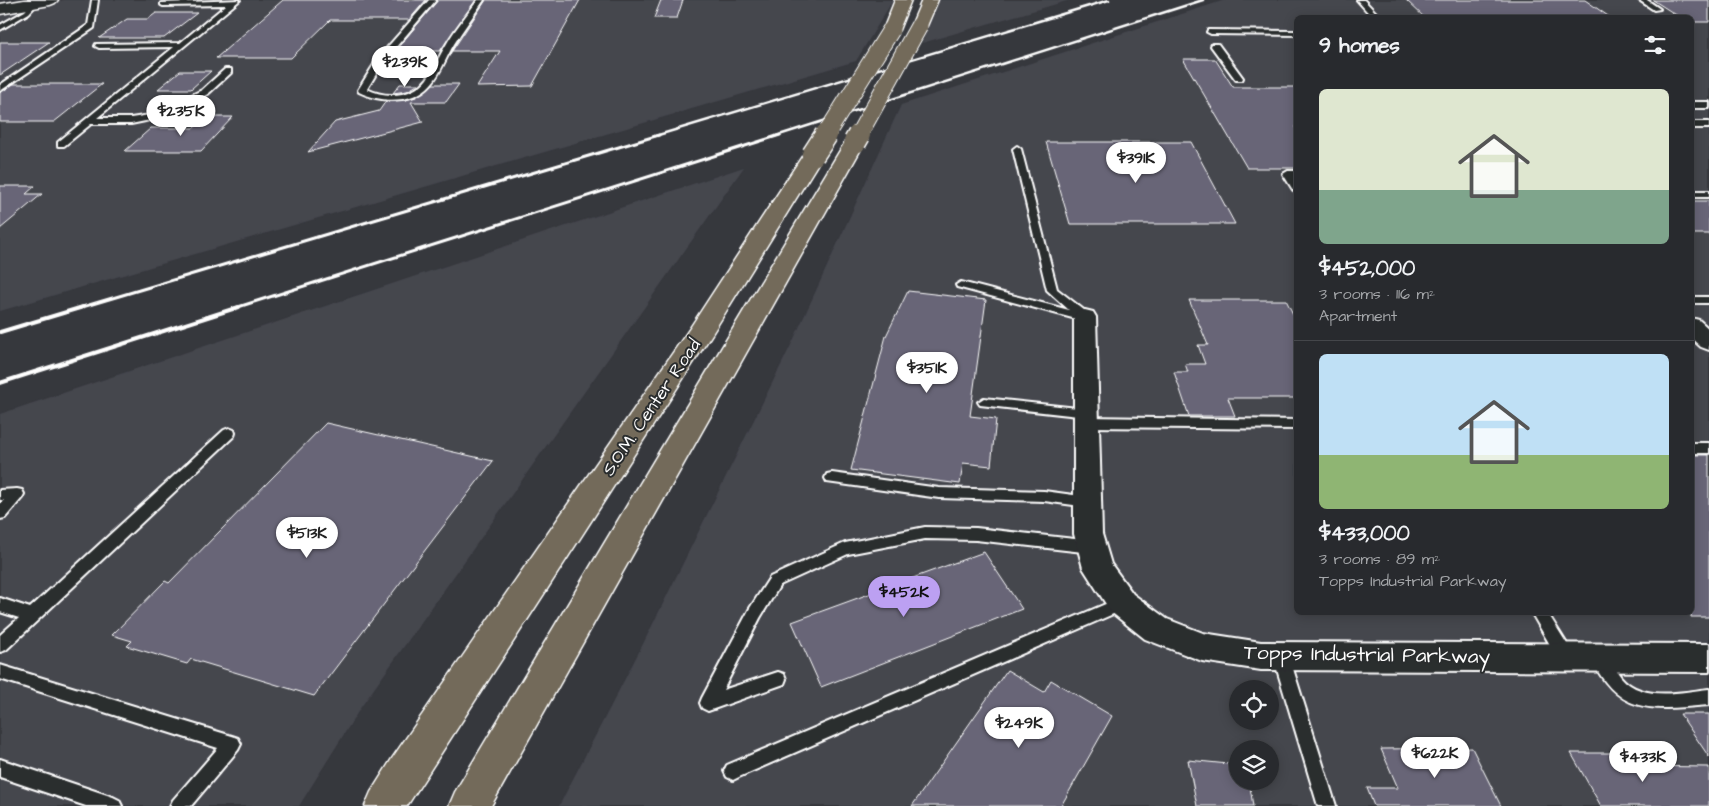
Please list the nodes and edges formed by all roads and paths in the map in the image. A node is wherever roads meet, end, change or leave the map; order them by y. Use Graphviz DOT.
graph roads {
  1 [pos="50,0"];
  2 [pos="96,0"];
  3 [pos="433,0"];
  4 [pos="481,0"];
  5 [pos="903,0"];
  6 [pos="930,0"];
  7 [pos="1360,0"];
  8 [pos="1642,0"];
  9 [pos="235,1"];
  10 [pos="35,3"];
  11 [pos="163,4"];
  12 [pos="0,9"];
  13 [pos="1656,9"];
  14 [pos="1375,15"];
  15 [pos="0,28"];
  16 [pos="1211,32"];
  17 [pos="1294,33"];
  18 [pos="99,46"];
  19 [pos="182,46"];
  20 [pos="1215,46"];
  21 [pos="228,71"];
  22 [pos="1239,78"];
  23 [pos="0,89"];
  24 [pos="1694,105"];
  25 [pos="1709,105"];
  26 [pos="88,121"];
  27 [pos="1694,125"];
  28 [pos="1709,125"];
  29 [pos="61,144"];
  30 [pos="1017,149"];
  31 [pos="1294,174"];
  32 [pos="1294,184"];
  33 [pos="1694,194"];
  34 [pos="1709,194"];
  35 [pos="961,285"];
  36 [pos="1694,300"];
  37 [pos="1709,300"];
  38 [pos="1085,317"];
  39 [pos="1694,328"];
  40 [pos="1709,342"];
  41 [pos="984,402"];
  42 [pos="1087,417"];
  43 [pos="1294,425"];
  44 [pos="229,433"];
  45 [pos="1694,448"];
  46 [pos="1709,448"];
  47 [pos="832,478"];
  48 [pos="0,495"];
  49 [pos="1088,502"];
  50 [pos="0,514"];
  51 [pos="1092,547"];
  52 [pos="1122,604"];
  53 [pos="0,605"];
  54 [pos="1540,615"];
  55 [pos="32,616"];
  56 [pos="0,645"];
  57 [pos="1281,656"];
  58 [pos="1566,657"];
  59 [pos="1599,657"];
  60 [pos="1709,658"];
  61 [pos="0,672"];
  62 [pos="778,679"];
  63 [pos="1709,697"];
  64 [pos="0,768"];
  65 [pos="733,771"];
  66 [pos="113,806"];
  67 [pos="178,806"];
  68 [pos="385,806"];
  69 [pos="469,806"];
  70 [pos="1328,806"];
  1 -- 10 [label="street"];
  2 -- 23 [label="lane"];
  3 -- 4 [label="lane"];
  5 -- 68 [label="main road, S.O.M. Center Road, bridge"];
  6 -- 69 [label="main road, bridge"];
  7 -- 14 [label="lane"];
  8 -- 13 [label="lane"];
  9 -- 11 [label="lane"];
  9 -- 19 [label="lane"];
  10 -- 12 [label="street"];
  10 -- 15 [label="lane"];
  16 -- 17 [label="lane"];
  18 -- 19 [label="lane"];
  19 -- 26 [label="lane"];
  20 -- 22 [label="lane"];
  21 -- 26 [label="lane"];
  24 -- 25 [label="lane"];
  26 -- 29 [label="lane"];
  27 -- 28 [label="lane"];
  30 -- 38 [label="lane"];
  31 -- 32 [label="lane"];
  33 -- 34 [label="lane"];
  35 -- 38 [label="lane"];
  36 -- 37 [label="lane"];
  38 -- 42 [label="street, Topps Industrial Parkway"];
  39 -- 40 [label="street"];
  41 -- 42 [label="lane"];
  42 -- 43 [label="lane"];
  42 -- 49 [label="street, Topps Industrial Parkway"];
  44 -- 55 [label="lane"];
  45 -- 46 [label="lane"];
  47 -- 49 [label="lane"];
  48 -- 50 [label="lane"];
  49 -- 51 [label="street, Topps Industrial Parkway"];
  51 -- 52 [label="street, Topps Industrial Parkway"];
  51 -- 62 [label="lane"];
  52 -- 57 [label="street, Topps Industrial Parkway"];
  52 -- 65 [label="lane"];
  53 -- 55 [label="lane"];
  54 -- 58 [label="lane"];
  55 -- 56 [label="lane"];
  57 -- 58 [label="street, Topps Industrial Parkway"];
  57 -- 70 [label="lane"];
  58 -- 59 [label="street, Topps Industrial Parkway"];
  59 -- 60 [label="street, Topps Industrial Parkway"];
  59 -- 63 [label="lane"];
  61 -- 67 [label="lane"];
  64 -- 66 [label="lane"];
}
